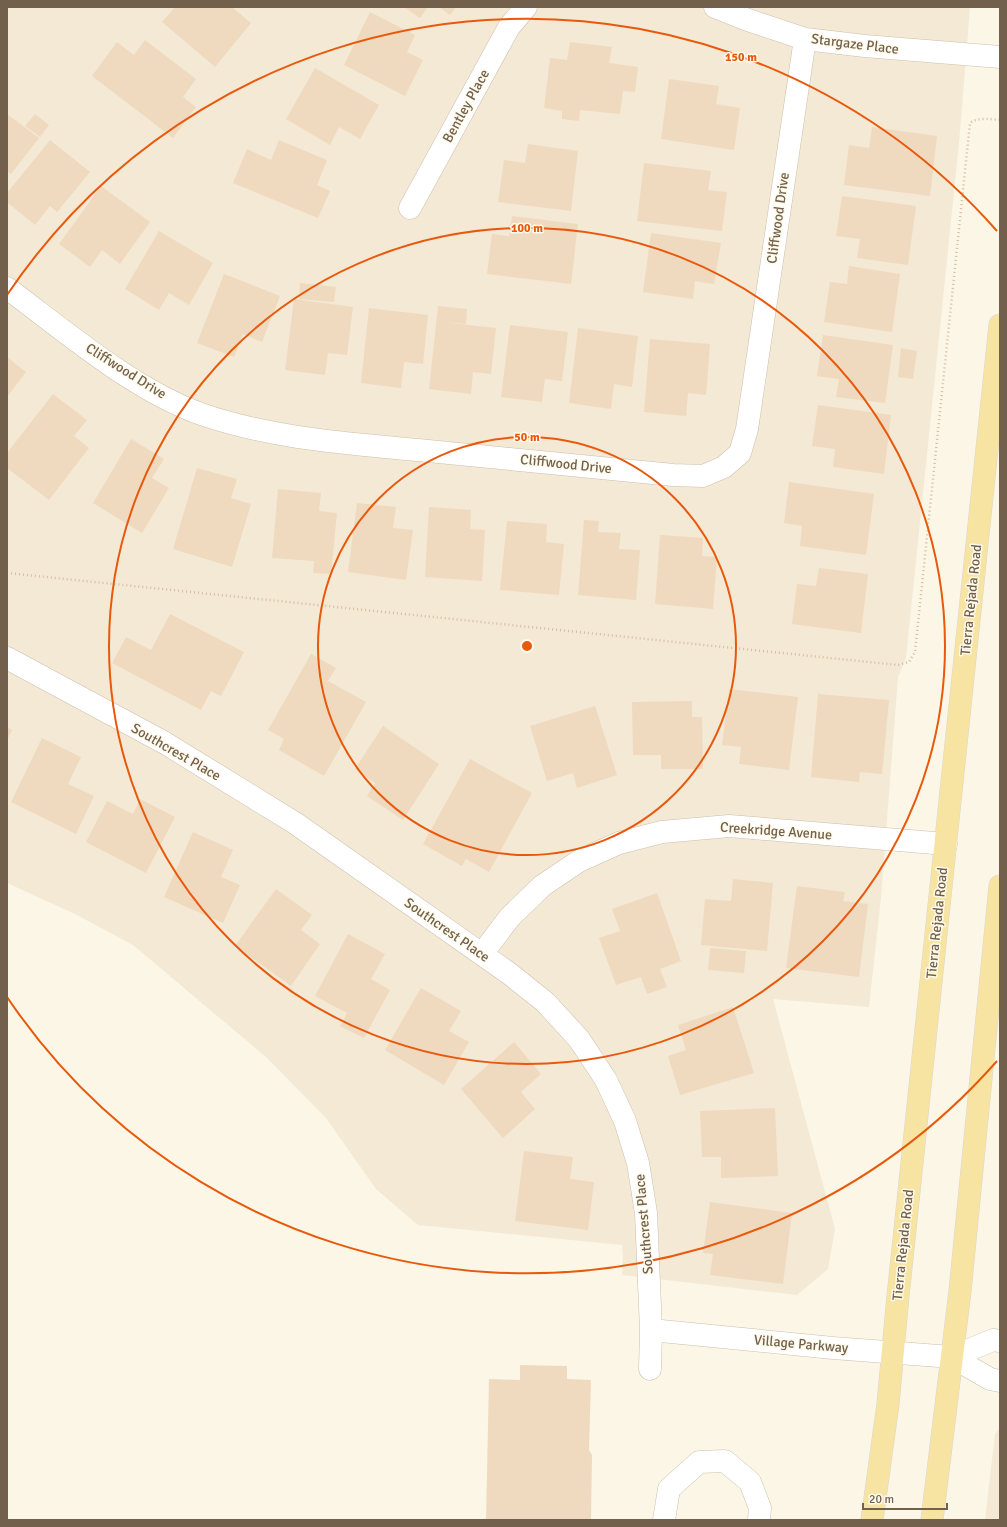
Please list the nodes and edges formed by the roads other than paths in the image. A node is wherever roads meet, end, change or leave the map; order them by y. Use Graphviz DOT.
graph roads {
  1 [pos="526,7"];
  2 [pos="715,7"];
  3 [pos="805,39"];
  4 [pos="1000,57"];
  5 [pos="410,208"];
  6 [pos="7,288"];
  7 [pos="1000,325"];
  8 [pos="7,658"];
  9 [pos="946,844"];
  10 [pos="1000,886"];
  11 [pos="482,954"];
  12 [pos="651,1330"];
  13 [pos="1000,1341"];
  14 [pos="893,1352"];
  15 [pos="952,1357"];
  16 [pos="650,1369"];
  17 [pos="1000,1381"];
  18 [pos="664,1520"];
  19 [pos="759,1520"];
  20 [pos="872,1520"];
  21 [pos="932,1520"];
  1 -- 5 [label="street, Bentley Place"];
  2 -- 3 [label="street, Stargaze Place"];
  3 -- 4 [label="street, Stargaze Place"];
  3 -- 6 [label="street, Cliffwood Drive"];
  7 -- 9 [label="main road, Tierra Rejada Road"];
  8 -- 11 [label="street, Southcrest Place"];
  9 -- 11 [label="street, Creekridge Avenue"];
  9 -- 14 [label="main road, Tierra Rejada Road"];
  10 -- 15 [label="main road"];
  11 -- 12 [label="street, Southcrest Place"];
  12 -- 14 [label="street, Village Parkway"];
  12 -- 16 [label="street, Southcrest Place"];
  13 -- 15 [label="street, Village Parkway"];
  14 -- 15 [label="street, Village Parkway"];
  14 -- 20 [label="main road, Tierra Rejada Road"];
  15 -- 17 [label="street, Village Parkway"];
  15 -- 21 [label="main road"];
  18 -- 19 [label="street"];
}
